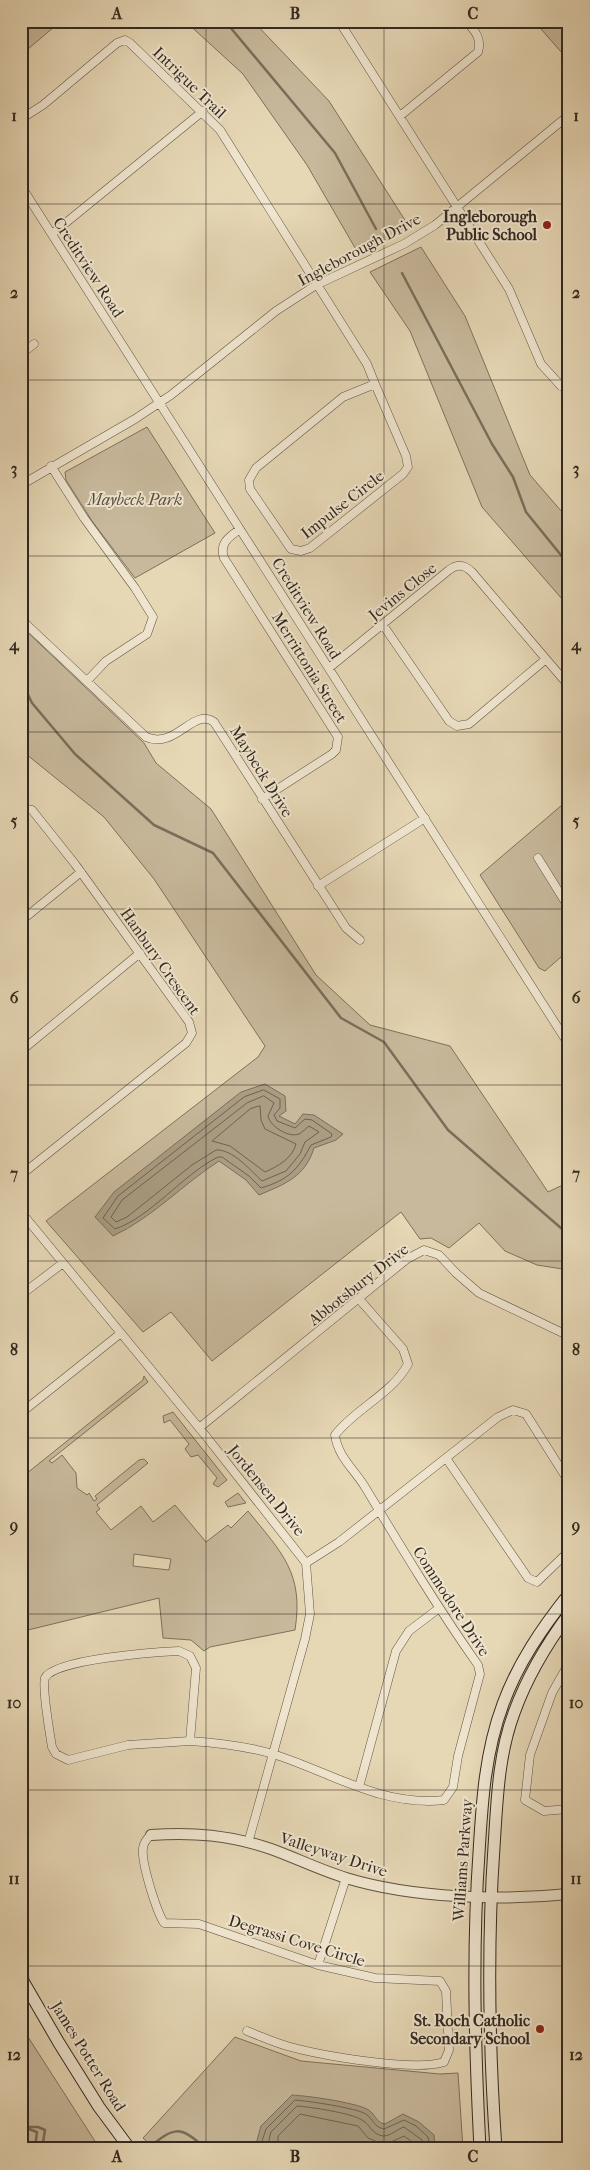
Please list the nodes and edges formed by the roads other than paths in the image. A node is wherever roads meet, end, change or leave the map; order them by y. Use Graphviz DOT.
graph roads {
  1 [pos="340,21"];
  2 [pos="466,21"];
  3 [pos="203,111"];
  4 [pos="569,115"];
  5 [pos="400,116"];
  6 [pos="21,119"];
  7 [pos="21,186"];
  8 [pos="457,207"];
  9 [pos="52,234"];
  10 [pos="316,285"];
  11 [pos="34,344"];
  12 [pos="21,354"];
  13 [pos="376,384"];
  14 [pos="561,386"];
  15 [pos="160,403"];
  16 [pos="51,466"];
  17 [pos="21,485"];
  18 [pos="240,529"];
  19 [pos="21,617"];
  20 [pos="383,625"];
  21 [pos="546,659"];
  22 [pos="329,668"];
  23 [pos="87,681"];
  24 [pos="569,686"];
  25 [pos="262,798"];
  26 [pos="21,808"];
  27 [pos="425,818"];
  28 [pos="538,858"];
  29 [pos="81,872"];
  30 [pos="318,886"];
  31 [pos="569,908"];
  32 [pos="21,921"];
  33 [pos="360,940"];
  34 [pos="140,953"];
  35 [pos="569,1045"];
  36 [pos="21,1051"];
  37 [pos="21,1175"];
  38 [pos="21,1212"];
  39 [pos="63,1263"];
  40 [pos="21,1295"];
  41 [pos="359,1298"];
  42 [pos="121,1334"];
  43 [pos="569,1336"];
  44 [pos="21,1413"];
  45 [pos="199,1428"];
  46 [pos="446,1458"];
  47 [pos="569,1482"];
  48 [pos="379,1511"];
  49 [pos="569,1550"];
  50 [pos="306,1563"];
  51 [pos="569,1594"];
  52 [pos="438,1609"];
  53 [pos="569,1614"];
  54 [pos="569,1663"];
  55 [pos="190,1742"];
  56 [pos="273,1754"];
  57 [pos="360,1787"];
  58 [pos="569,1809"];
  59 [pos="151,1835"];
  60 [pos="248,1842"];
  61 [pos="346,1878"];
  62 [pos="569,1894"];
  63 [pos="476,1896"];
  64 [pos="491,1897"];
  65 [pos="21,1965"];
  66 [pos="318,1965"];
  67 [pos="22,1980"];
  68 [pos="247,2031"];
  69 [pos="133,2148"];
  70 [pos="480,2149"];
  71 [pos="496,2149"];
  1 -- 5 [label="street"];
  2 -- 5 [label="street"];
  3 -- 6 [label="street, Intrigue Trail"];
  3 -- 9 [label="street"];
  3 -- 10 [label="street, Intrigue Trail"];
  4 -- 8 [label="street, Ingleborough Drive"];
  5 -- 8 [label="street"];
  7 -- 9 [label="street, Creditview Road"];
  8 -- 10 [label="street, Ingleborough Drive"];
  8 -- 14 [label="street"];
  9 -- 15 [label="street, Creditview Road"];
  10 -- 13 [label="street, Impulse Circle"];
  10 -- 15 [label="street, Ingleborough Drive"];
  11 -- 12 [label="street"];
  13 -- 13 [label="street, Impulse Circle"];
  15 -- 16 [label="street"];
  15 -- 18 [label="street, Creditview Road"];
  16 -- 17 [label="street"];
  16 -- 23 [label="street"];
  18 -- 22 [label="street, Creditview Road"];
  18 -- 25 [label="street, Merrittonia Street"];
  19 -- 23 [label="street, Maybeck Drive"];
  20 -- 21 [label="street, Jevins Close"];
  20 -- 21 [label="street"];
  20 -- 22 [label="street, Jevins Close"];
  21 -- 24 [label="street, Jevins Close"];
  22 -- 27 [label="street, Creditview Road"];
  23 -- 25 [label="street, Maybeck Drive"];
  25 -- 30 [label="street, Maybeck Drive"];
  26 -- 29 [label="street, Hanbury Crescent"];
  27 -- 30 [label="street"];
  27 -- 35 [label="street, Creditview Road"];
  28 -- 31 [label="street"];
  29 -- 32 [label="street"];
  29 -- 34 [label="street, Hanbury Crescent"];
  30 -- 33 [label="street, Maybeck Drive"];
  34 -- 36 [label="street"];
  34 -- 37 [label="street, Hanbury Crescent"];
  38 -- 39 [label="street, Jordensen Drive"];
  39 -- 40 [label="street"];
  39 -- 42 [label="street, Jordensen Drive"];
  41 -- 43 [label="street, Abbotsbury Drive"];
  41 -- 45 [label="street, Abbotsbury Drive"];
  41 -- 48 [label="street, Commodore Drive"];
  42 -- 44 [label="street"];
  42 -- 45 [label="street, Jordensen Drive"];
  45 -- 50 [label="street, Jordensen Drive"];
  46 -- 47 [label="street"];
  46 -- 48 [label="street"];
  46 -- 49 [label="street"];
  48 -- 50 [label="street"];
  48 -- 52 [label="street, Commodore Drive"];
  50 -- 56 [label="street"];
  51 -- 63 [label="main road, Williams Parkway"];
  52 -- 57 [label="street"];
  52 -- 57 [label="street, Commodore Drive"];
  53 -- 64 [label="main road, Williams Parkway"];
  54 -- 58 [label="street"];
  55 -- 55 [label="street, Commodore Drive"];
  55 -- 56 [label="street, Commodore Drive"];
  56 -- 57 [label="street, Commodore Drive"];
  56 -- 60 [label="street"];
  59 -- 60 [label="street, Valleyway Drive"];
  59 -- 66 [label="street, Degrassi Cove Circle"];
  60 -- 61 [label="street, Valleyway Drive"];
  61 -- 63 [label="street, Valleyway Drive"];
  61 -- 66 [label="street"];
  62 -- 64 [label="street, Valleyway Drive"];
  63 -- 64 [label="street, Valleyway Drive"];
  63 -- 70 [label="main road, Williams Parkway"];
  64 -- 71 [label="main road, Williams Parkway"];
  65 -- 67 [label="main road, James Potter Road"];
  66 -- 68 [label="street, Degrassi Cove Circle"];
  67 -- 69 [label="main road, James Potter Road"];
}
